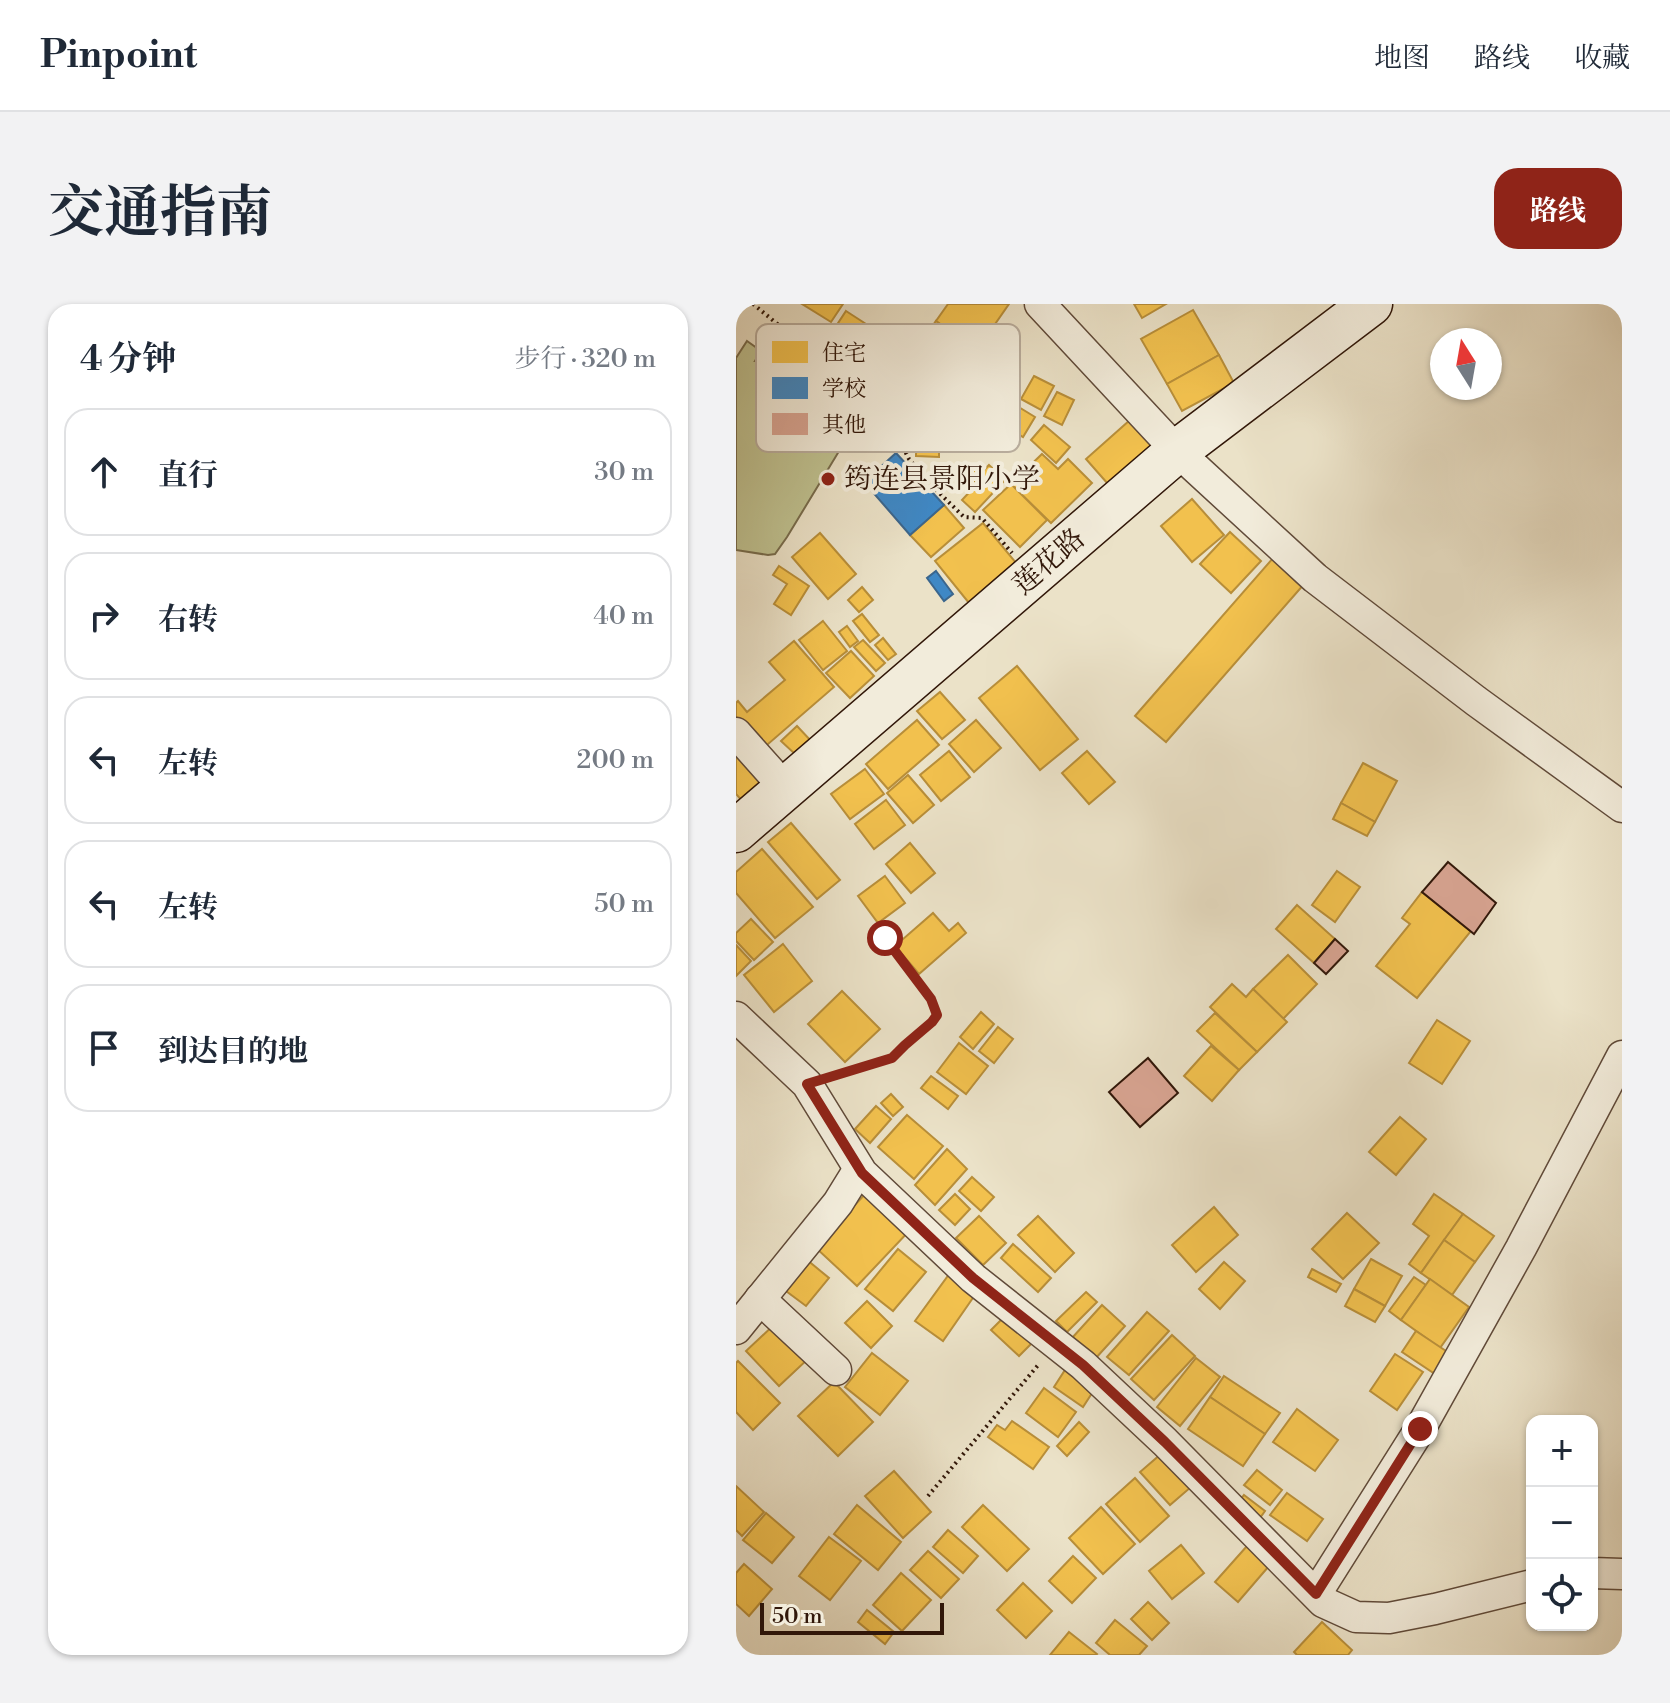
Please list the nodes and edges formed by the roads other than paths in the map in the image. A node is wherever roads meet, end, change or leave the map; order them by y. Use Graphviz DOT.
graph roads {
  1 [pos="1040,304"];
  2 [pos="1352,310"];
  3 [pos="1177,451"];
  4 [pos="736,733"];
  5 [pos="785,788"];
  6 [pos="1622,807"];
  7 [pos="736,831"];
  8 [pos="736,1017"];
  9 [pos="1622,1056"];
  10 [pos="859,1169"];
  11 [pos="760,1299"];
  12 [pos="736,1329"];
  13 [pos="836,1370"];
  14 [pos="1598,1573"];
  15 [pos="1622,1574"];
  16 [pos="1526,1586"];
  17 [pos="1316,1594"];
  1 -- 3 [label="street"];
  2 -- 3 [label="main road, 莲花路"];
  3 -- 5 [label="main road, 莲花路"];
  3 -- 6 [label="street"];
  4 -- 5 [label="street"];
  5 -- 7 [label="main road, 莲花路"];
  8 -- 10 [label="street"];
  9 -- 17 [label="street"];
  10 -- 11 [label="street"];
  10 -- 17 [label="street"];
  11 -- 12 [label="street"];
  11 -- 13 [label="street"];
  14 -- 15 [label="street"];
  16 -- 17 [label="street"];
}
